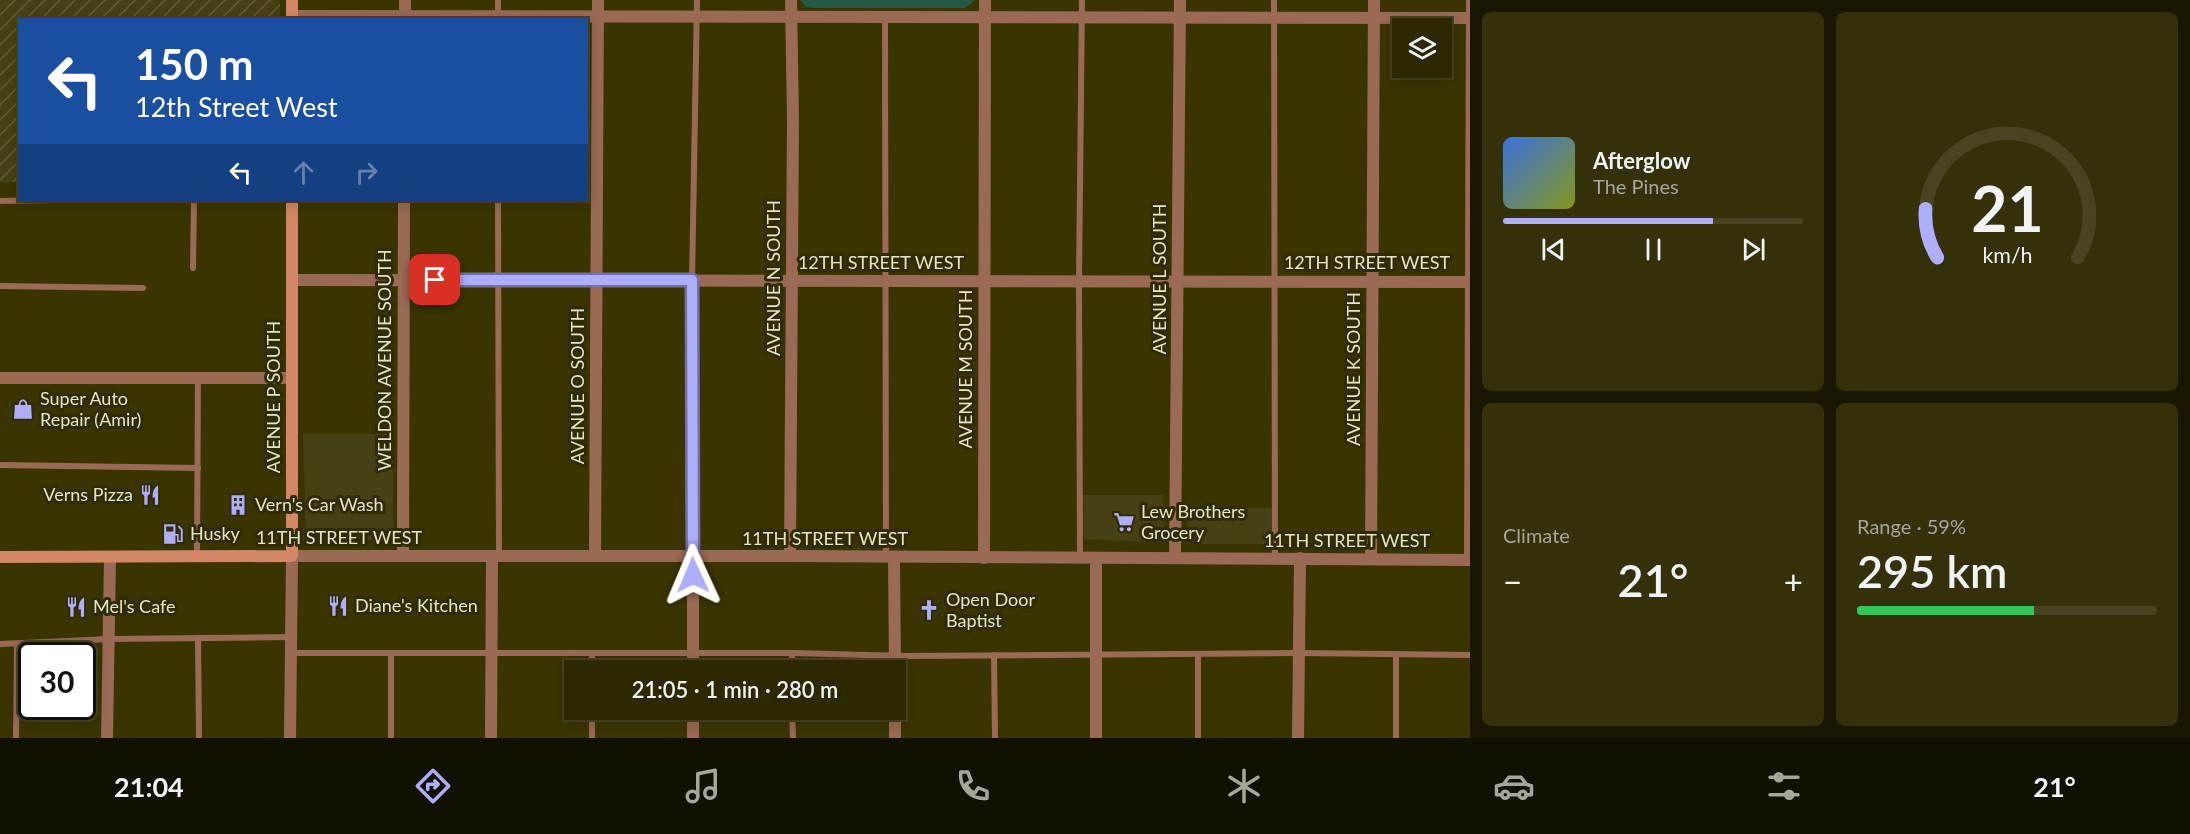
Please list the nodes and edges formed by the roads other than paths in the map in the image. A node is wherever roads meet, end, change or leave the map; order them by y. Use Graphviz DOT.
graph roads {
  1 [pos="292,0"];
  2 [pos="405,0"];
  3 [pos="498,0"];
  4 [pos="598,0"];
  5 [pos="697,0"];
  6 [pos="791,0"];
  7 [pos="985,0"];
  8 [pos="1082,0"];
  9 [pos="1180,0"];
  10 [pos="1274,0"];
  11 [pos="1374,0"];
  12 [pos="1469,0"];
  13 [pos="598,16"];
  14 [pos="697,16"];
  15 [pos="791,16"];
  16 [pos="985,16"];
  17 [pos="1274,16"];
  18 [pos="885,17"];
  19 [pos="1082,17"];
  20 [pos="1180,17"];
  21 [pos="292,18"];
  22 [pos="405,18"];
  23 [pos="498,18"];
  24 [pos="1375,18"];
  25 [pos="1469,18"];
  26 [pos="0,201"];
  27 [pos="18,201"];
  28 [pos="194,201"];
  29 [pos="292,201"];
  30 [pos="404,201"];
  31 [pos="498,201"];
  32 [pos="193,268"];
  33 [pos="292,280"];
  34 [pos="404,280"];
  35 [pos="498,280"];
  36 [pos="596,280"];
  37 [pos="692,280"];
  38 [pos="1079,280"];
  39 [pos="791,281"];
  40 [pos="984,281"];
  41 [pos="1179,281"];
  42 [pos="1273,281"];
  43 [pos="1372,281"];
  44 [pos="886,282"];
  45 [pos="1468,282"];
  46 [pos="0,286"];
  47 [pos="143,288"];
  48 [pos="198,377"];
  49 [pos="0,378"];
  50 [pos="292,378"];
  51 [pos="0,465"];
  52 [pos="198,468"];
  53 [pos="292,556"];
  54 [pos="403,556"];
  55 [pos="495,556"];
  56 [pos="595,556"];
  57 [pos="790,556"];
  58 [pos="0,557"];
  59 [pos="110,557"];
  60 [pos="197,557"];
  61 [pos="693,557"];
  62 [pos="890,557"];
  63 [pos="984,558"];
  64 [pos="1080,558"];
  65 [pos="1096,558"];
  66 [pos="1175,558"];
  67 [pos="1275,558"];
  68 [pos="1300,558"];
  69 [pos="1371,559"];
  70 [pos="1468,560"];
  71 [pos="291,637"];
  72 [pos="110,639"];
  73 [pos="198,639"];
  74 [pos="0,644"];
  75 [pos="16,644"];
  76 [pos="290,652"];
  77 [pos="491,652"];
  78 [pos="592,652"];
  79 [pos="1299,652"];
  80 [pos="391,653"];
  81 [pos="693,653"];
  82 [pos="792,653"];
  83 [pos="1095,654"];
  84 [pos="1198,654"];
  85 [pos="1395,654"];
  86 [pos="895,655"];
  87 [pos="994,655"];
  88 [pos="1470,655"];
  89 [pos="592,660"];
  90 [pos="693,660"];
  91 [pos="792,660"];
  92 [pos="895,660"];
  93 [pos="592,720"];
  94 [pos="693,720"];
  95 [pos="792,720"];
  96 [pos="895,720"];
  97 [pos="16,738"];
  98 [pos="107,738"];
  99 [pos="199,738"];
  100 [pos="290,738"];
  101 [pos="390,738"];
  102 [pos="491,738"];
  103 [pos="592,738"];
  104 [pos="693,738"];
  105 [pos="793,738"];
  106 [pos="895,738"];
  107 [pos="995,738"];
  108 [pos="1096,738"];
  109 [pos="1198,738"];
  110 [pos="1298,738"];
  111 [pos="1396,738"];
  1 -- 21 [label="main road"];
  2 -- 22 [label="street"];
  3 -- 23 [label="lane"];
  4 -- 13 [label="street, AVENUE O SOUTH"];
  5 -- 14 [label="lane"];
  6 -- 15 [label="street, AVENUE N SOUTH"];
  7 -- 16 [label="street, AVENUE M SOUTH"];
  8 -- 19 [label="lane"];
  9 -- 20 [label="street, AVENUE L SOUTH"];
  10 -- 17 [label="lane"];
  11 -- 24 [label="street, AVENUE K SOUTH"];
  12 -- 25 [label="lane"];
  13 -- 14 [label="street"];
  13 -- 23 [label="street"];
  13 -- 36 [label="street, AVENUE O SOUTH"];
  14 -- 15 [label="street"];
  14 -- 37 [label="lane"];
  15 -- 18 [label="street"];
  15 -- 39 [label="street, AVENUE N SOUTH"];
  16 -- 18 [label="street"];
  16 -- 19 [label="street"];
  16 -- 40 [label="street, AVENUE M SOUTH"];
  17 -- 20 [label="street"];
  17 -- 24 [label="street"];
  17 -- 42 [label="lane"];
  18 -- 44 [label="lane"];
  19 -- 20 [label="street"];
  19 -- 38 [label="lane"];
  20 -- 41 [label="street, AVENUE L SOUTH"];
  21 -- 22 [label="street"];
  22 -- 23 [label="street"];
  24 -- 25 [label="street"];
  24 -- 43 [label="street, AVENUE K SOUTH"];
  25 -- 45 [label="lane"];
  26 -- 27 [label="lane"];
  28 -- 32 [label="lane"];
  29 -- 33 [label="main road, AVENUE P SOUTH"];
  30 -- 34 [label="street, WELDON AVENUE SOUTH"];
  31 -- 35 [label="lane"];
  33 -- 34 [label="street, 12TH STREET WEST"];
  33 -- 50 [label="main road, AVENUE P SOUTH"];
  34 -- 35 [label="street, 12TH STREET WEST"];
  34 -- 54 [label="street, WELDON AVENUE SOUTH"];
  35 -- 36 [label="street, 12TH STREET WEST"];
  35 -- 55 [label="lane"];
  36 -- 37 [label="street, 12TH STREET WEST"];
  36 -- 56 [label="street, AVENUE O SOUTH"];
  37 -- 39 [label="street, 12TH STREET WEST"];
  37 -- 61 [label="lane"];
  38 -- 40 [label="street, 12TH STREET WEST"];
  38 -- 41 [label="street, 12TH STREET WEST"];
  38 -- 64 [label="lane"];
  39 -- 44 [label="street, 12TH STREET WEST"];
  39 -- 57 [label="street, AVENUE N SOUTH"];
  40 -- 44 [label="street, 12TH STREET WEST"];
  40 -- 63 [label="street, AVENUE M SOUTH"];
  41 -- 42 [label="street, 12TH STREET WEST"];
  41 -- 66 [label="street, AVENUE L SOUTH"];
  42 -- 43 [label="street, 12TH STREET WEST"];
  42 -- 67 [label="lane"];
  43 -- 45 [label="street, 12TH STREET WEST"];
  43 -- 69 [label="street, AVENUE K SOUTH"];
  44 -- 62 [label="lane"];
  45 -- 70 [label="lane"];
  46 -- 47 [label="lane"];
  48 -- 49 [label="street"];
  48 -- 50 [label="street"];
  48 -- 52 [label="lane"];
  50 -- 53 [label="main road, AVENUE P SOUTH"];
  51 -- 52 [label="lane"];
  52 -- 60 [label="lane"];
  53 -- 54 [label="street, 11TH STREET WEST"];
  53 -- 60 [label="main road, 11TH STREET WEST"];
  53 -- 71 [label="street, AVENUE P SOUTH"];
  54 -- 55 [label="street, 11TH STREET WEST"];
  55 -- 56 [label="street, 11TH STREET WEST"];
  55 -- 77 [label="street"];
  56 -- 61 [label="street, 11TH STREET WEST"];
  57 -- 61 [label="street, 11TH STREET WEST"];
  57 -- 62 [label="street, 11TH STREET WEST"];
  58 -- 59 [label="main road, 11TH STREET WEST"];
  59 -- 60 [label="main road, 11TH STREET WEST"];
  59 -- 72 [label="street"];
  61 -- 81 [label="street"];
  62 -- 63 [label="street, 11TH STREET WEST"];
  62 -- 86 [label="street"];
  63 -- 64 [label="street, 11TH STREET WEST"];
  64 -- 65 [label="street, 11TH STREET WEST"];
  65 -- 66 [label="street, 11TH STREET WEST"];
  65 -- 83 [label="street"];
  66 -- 67 [label="street, 11TH STREET WEST"];
  67 -- 68 [label="street, 11TH STREET WEST"];
  68 -- 69 [label="street, 11TH STREET WEST"];
  68 -- 79 [label="street"];
  69 -- 70 [label="street, 11TH STREET WEST"];
  71 -- 73 [label="lane"];
  71 -- 76 [label="street, AVENUE P SOUTH"];
  72 -- 73 [label="lane"];
  72 -- 75 [label="lane"];
  72 -- 98 [label="street"];
  73 -- 99 [label="lane"];
  74 -- 75 [label="lane"];
  75 -- 97 [label="lane"];
  76 -- 80 [label="lane"];
  76 -- 100 [label="street, AVENUE P SOUTH"];
  77 -- 78 [label="lane"];
  77 -- 80 [label="lane"];
  77 -- 102 [label="street"];
  78 -- 81 [label="lane"];
  78 -- 89 [label="lane"];
  79 -- 84 [label="lane"];
  79 -- 85 [label="lane"];
  79 -- 110 [label="street"];
  80 -- 101 [label="lane"];
  81 -- 82 [label="lane"];
  81 -- 90 [label="street"];
  82 -- 86 [label="lane"];
  82 -- 91 [label="lane"];
  83 -- 84 [label="lane"];
  83 -- 87 [label="lane"];
  83 -- 108 [label="street"];
  84 -- 109 [label="lane"];
  85 -- 88 [label="lane"];
  85 -- 111 [label="lane"];
  86 -- 87 [label="lane"];
  86 -- 92 [label="street"];
  87 -- 107 [label="lane"];
  93 -- 103 [label="lane"];
  94 -- 104 [label="street"];
  95 -- 105 [label="lane"];
  96 -- 106 [label="street"];
}
